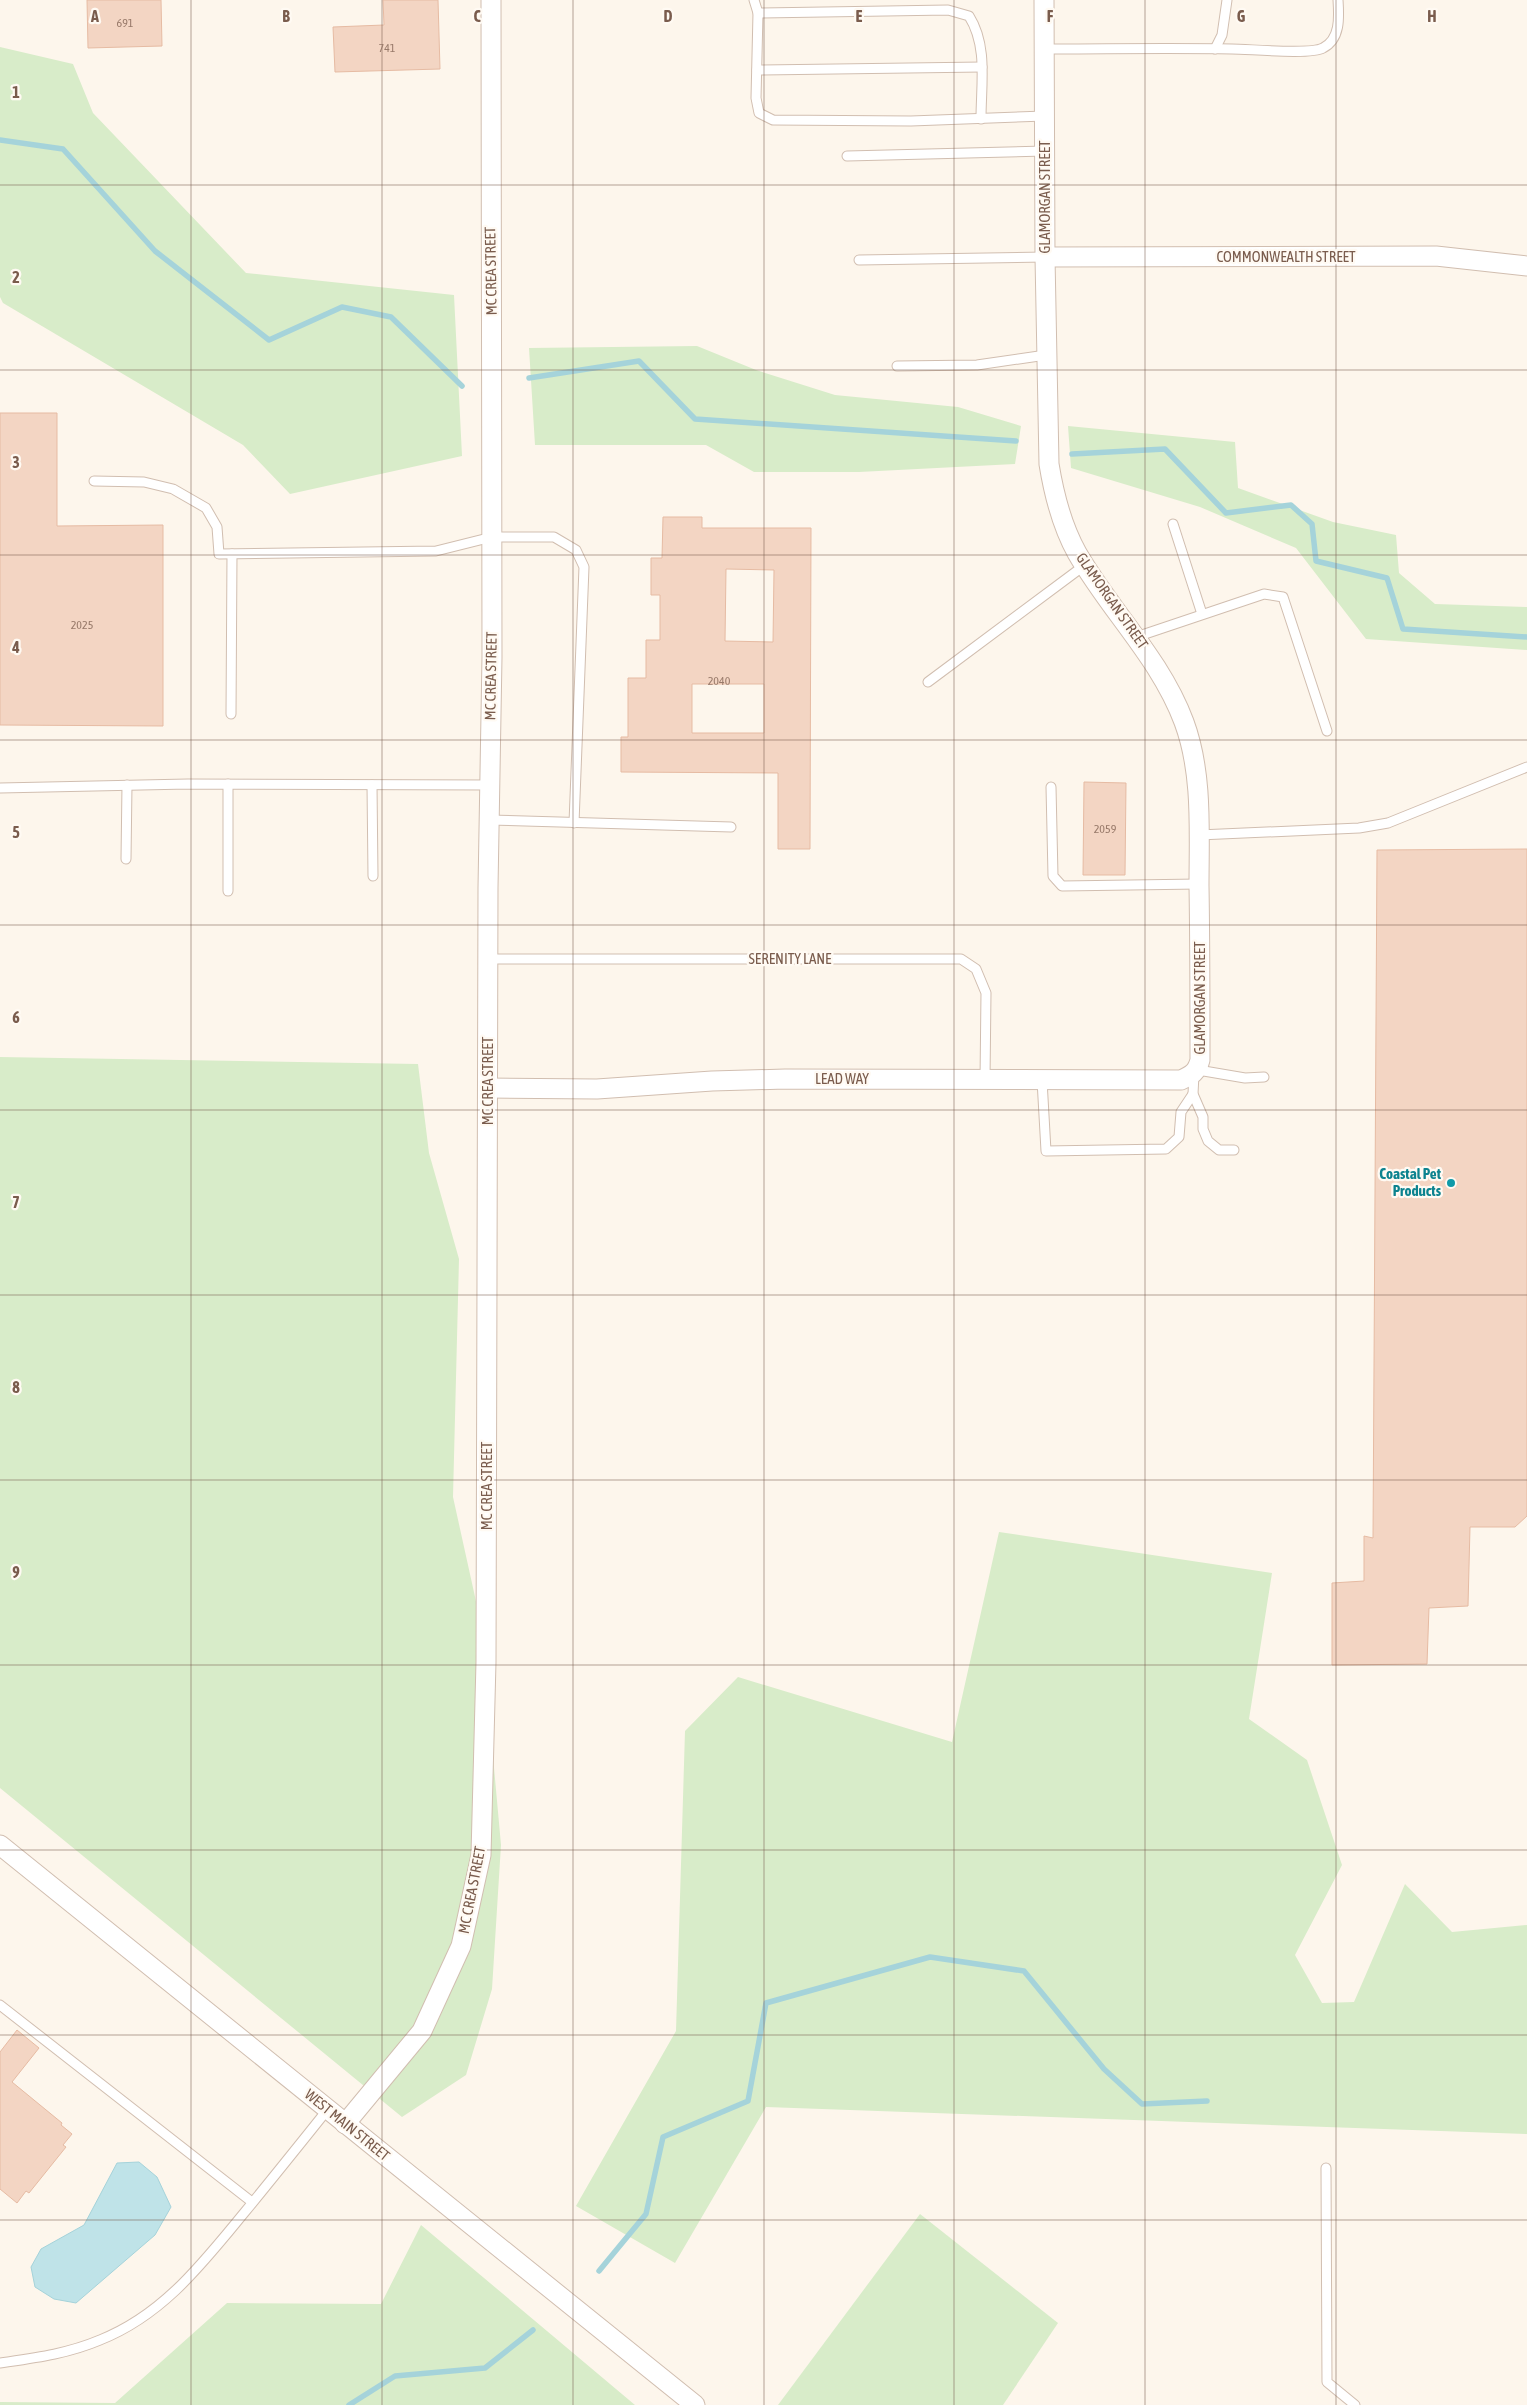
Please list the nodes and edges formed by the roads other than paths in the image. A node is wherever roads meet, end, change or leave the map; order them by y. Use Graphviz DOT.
graph roads {
  1 [pos="491,0"];
  2 [pos="754,0"];
  3 [pos="1044,0"];
  4 [pos="1227,0"];
  5 [pos="1338,0"];
  6 [pos="758,13"];
  7 [pos="1044,49"];
  8 [pos="1215,49"];
  9 [pos="982,67"];
  10 [pos="756,70"];
  11 [pos="1044,116"];
  12 [pos="981,119"];
  13 [pos="1045,152"];
  14 [pos="847,156"];
  15 [pos="1045,257"];
  16 [pos="858,260"];
  17 [pos="1527,266"];
  18 [pos="1046,355"];
  19 [pos="897,366"];
  20 [pos="94,481"];
  21 [pos="1173,524"];
  22 [pos="492,537"];
  23 [pos="232,554"];
  24 [pos="1085,565"];
  25 [pos="1202,614"];
  26 [pos="1136,637"];
  27 [pos="928,682"];
  28 [pos="231,714"];
  29 [pos="1327,731"];
  30 [pos="1527,767"];
  31 [pos="228,784"];
  32 [pos="127,785"];
  33 [pos="372,785"];
  34 [pos="490,785"];
  35 [pos="0,788"];
  36 [pos="1051,788"];
  37 [pos="489,820"];
  38 [pos="574,822"];
  39 [pos="731,827"];
  40 [pos="1199,835"];
  41 [pos="126,859"];
  42 [pos="373,876"];
  43 [pos="1200,884"];
  44 [pos="228,891"];
  45 [pos="488,959"];
  46 [pos="1196,1072"];
  47 [pos="1264,1078"];
  48 [pos="985,1080"];
  49 [pos="1042,1080"];
  50 [pos="488,1088"];
  51 [pos="1193,1094"];
  52 [pos="1234,1150"];
  53 [pos="0,1845"];
  54 [pos="0,2005"];
  55 [pos="328,2110"];
  56 [pos="345,2124"];
  57 [pos="1326,2168"];
  58 [pos="252,2202"];
  59 [pos="0,2363"];
  60 [pos="695,2405"];
  61 [pos="1355,2405"];
  1 -- 22 [label="street, MC CREA STREET"];
  2 -- 6 [label="lane"];
  3 -- 7 [label="street, GLAMORGAN STREET"];
  4 -- 8 [label="lane"];
  5 -- 8 [label="lane"];
  6 -- 9 [label="lane"];
  6 -- 10 [label="lane"];
  7 -- 8 [label="lane"];
  7 -- 11 [label="street, GLAMORGAN STREET"];
  9 -- 10 [label="lane"];
  9 -- 12 [label="lane"];
  10 -- 12 [label="lane"];
  11 -- 12 [label="lane"];
  11 -- 13 [label="street, GLAMORGAN STREET"];
  13 -- 14 [label="lane"];
  13 -- 15 [label="street, GLAMORGAN STREET"];
  15 -- 16 [label="lane"];
  15 -- 17 [label="street, COMMONWEALTH STREET"];
  15 -- 18 [label="street, GLAMORGAN STREET"];
  18 -- 19 [label="lane"];
  18 -- 24 [label="street, GLAMORGAN STREET"];
  20 -- 23 [label="lane"];
  21 -- 25 [label="lane"];
  22 -- 23 [label="lane"];
  22 -- 34 [label="street, MC CREA STREET"];
  22 -- 38 [label="lane"];
  23 -- 28 [label="lane"];
  24 -- 26 [label="street, GLAMORGAN STREET"];
  24 -- 27 [label="lane"];
  25 -- 26 [label="lane"];
  25 -- 29 [label="lane"];
  26 -- 40 [label="street, GLAMORGAN STREET"];
  30 -- 40 [label="lane"];
  31 -- 32 [label="lane"];
  31 -- 33 [label="lane"];
  31 -- 44 [label="lane"];
  32 -- 35 [label="lane"];
  32 -- 41 [label="lane"];
  33 -- 34 [label="lane"];
  33 -- 42 [label="lane"];
  34 -- 37 [label="street, MC CREA STREET"];
  36 -- 43 [label="lane"];
  37 -- 38 [label="lane"];
  37 -- 45 [label="street, MC CREA STREET"];
  38 -- 39 [label="lane"];
  40 -- 43 [label="street, GLAMORGAN STREET"];
  43 -- 46 [label="street, GLAMORGAN STREET"];
  45 -- 48 [label="lane, SERENITY LANE"];
  45 -- 50 [label="street, MC CREA STREET"];
  46 -- 47 [label="lane"];
  46 -- 49 [label="street, LEAD WAY"];
  46 -- 51 [label="lane"];
  48 -- 49 [label="street, LEAD WAY"];
  48 -- 50 [label="street, LEAD WAY"];
  49 -- 51 [label="lane"];
  50 -- 56 [label="street, MC CREA STREET"];
  51 -- 52 [label="lane"];
  53 -- 55 [label="street, WEST MAIN STREET"];
  54 -- 58 [label="lane"];
  55 -- 56 [label="street, WEST MAIN STREET"];
  55 -- 58 [label="lane"];
  56 -- 60 [label="street, WEST MAIN STREET"];
  57 -- 61 [label="lane"];
  58 -- 59 [label="lane"];
}
